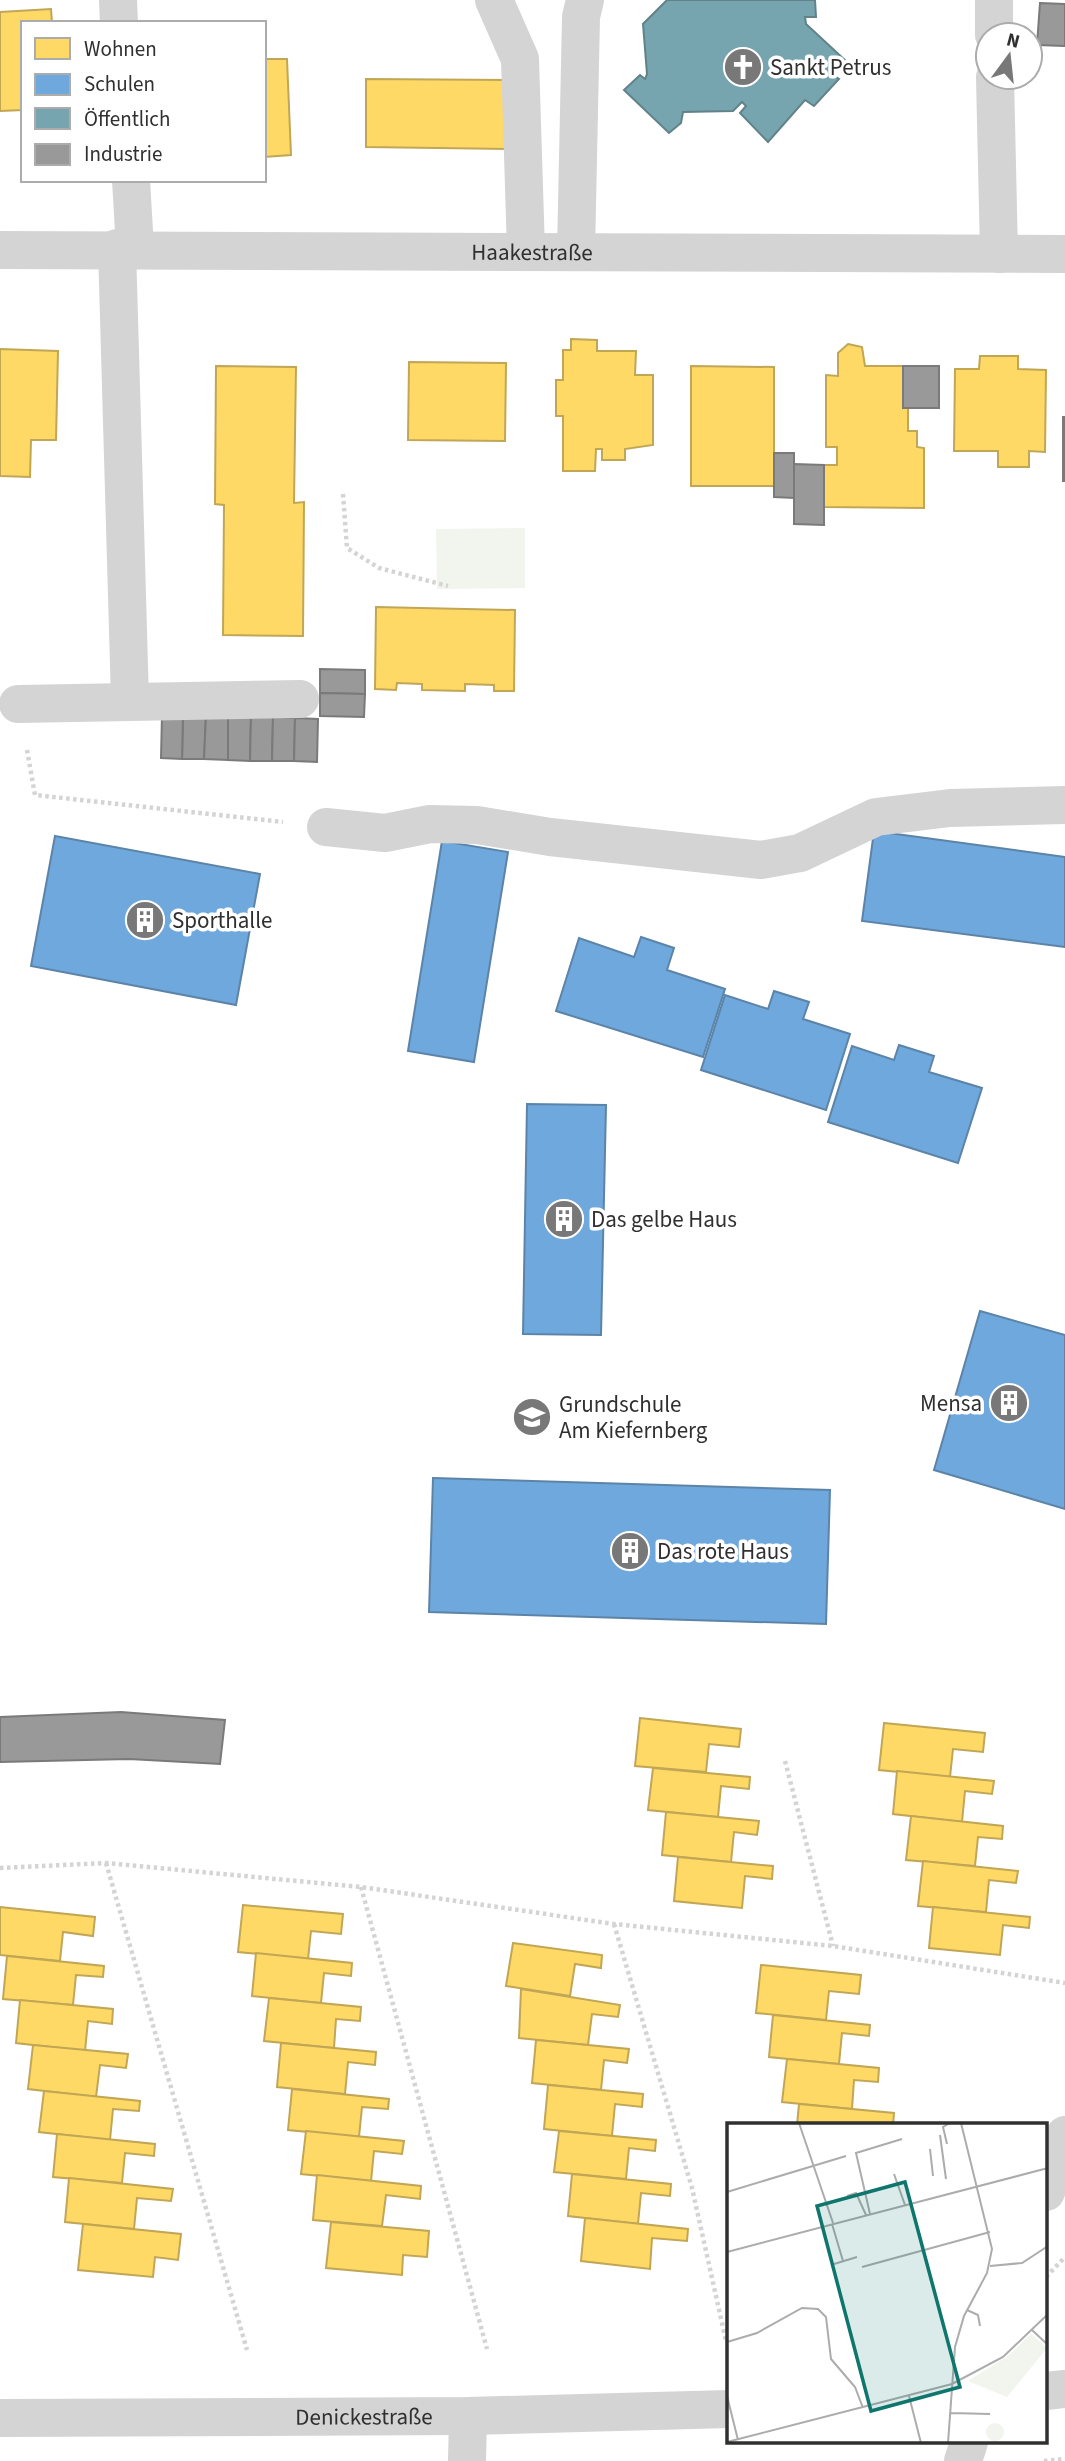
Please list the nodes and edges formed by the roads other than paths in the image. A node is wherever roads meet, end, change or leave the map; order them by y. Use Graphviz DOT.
graph roads {
  1 [pos="118,0"];
  2 [pos="494,0"];
  3 [pos="585,0"];
  4 [pos="994,0"];
  5 [pos="119,21"];
  6 [pos="995,21"];
  7 [pos="995,91"];
  8 [pos="131,182"];
  9 [pos="126,248"];
  10 [pos="0,250"];
  11 [pos="526,251"];
  12 [pos="576,252"];
  13 [pos="999,254"];
  14 [pos="1065,254"];
  15 [pos="300,699"];
  16 [pos="131,700"];
  17 [pos="18,704"];
  18 [pos="1065,805"];
  19 [pos="326,827"];
  20 [pos="1065,2135"];
  21 [pos="1048,2186"];
  22 [pos="727,2409"];
  23 [pos="468,2416"];
  24 [pos="0,2417"];
  25 [pos="968,2444"];
  26 [pos="467,2461"];
  27 [pos="963,2461"];
  1 -- 5 [label="street"];
  2 -- 11 [label="street"];
  3 -- 12 [label="street"];
  4 -- 6 [label="street"];
  7 -- 13 [label="street"];
  8 -- 9 [label="street"];
  9 -- 10 [label="street, Haakestraße"];
  9 -- 11 [label="street, Haakestraße"];
  9 -- 16 [label="street"];
  11 -- 12 [label="street, Haakestraße"];
  12 -- 13 [label="street, Haakestraße"];
  13 -- 14 [label="street, Haakestraße"];
  15 -- 16 [label="street"];
  16 -- 17 [label="street"];
  18 -- 19 [label="street"];
  20 -- 21 [label="street"];
  22 -- 23 [label="street, Denickestraße"];
  23 -- 24 [label="street, Denickestraße"];
  23 -- 26 [label="street"];
  25 -- 27 [label="street"];
}
